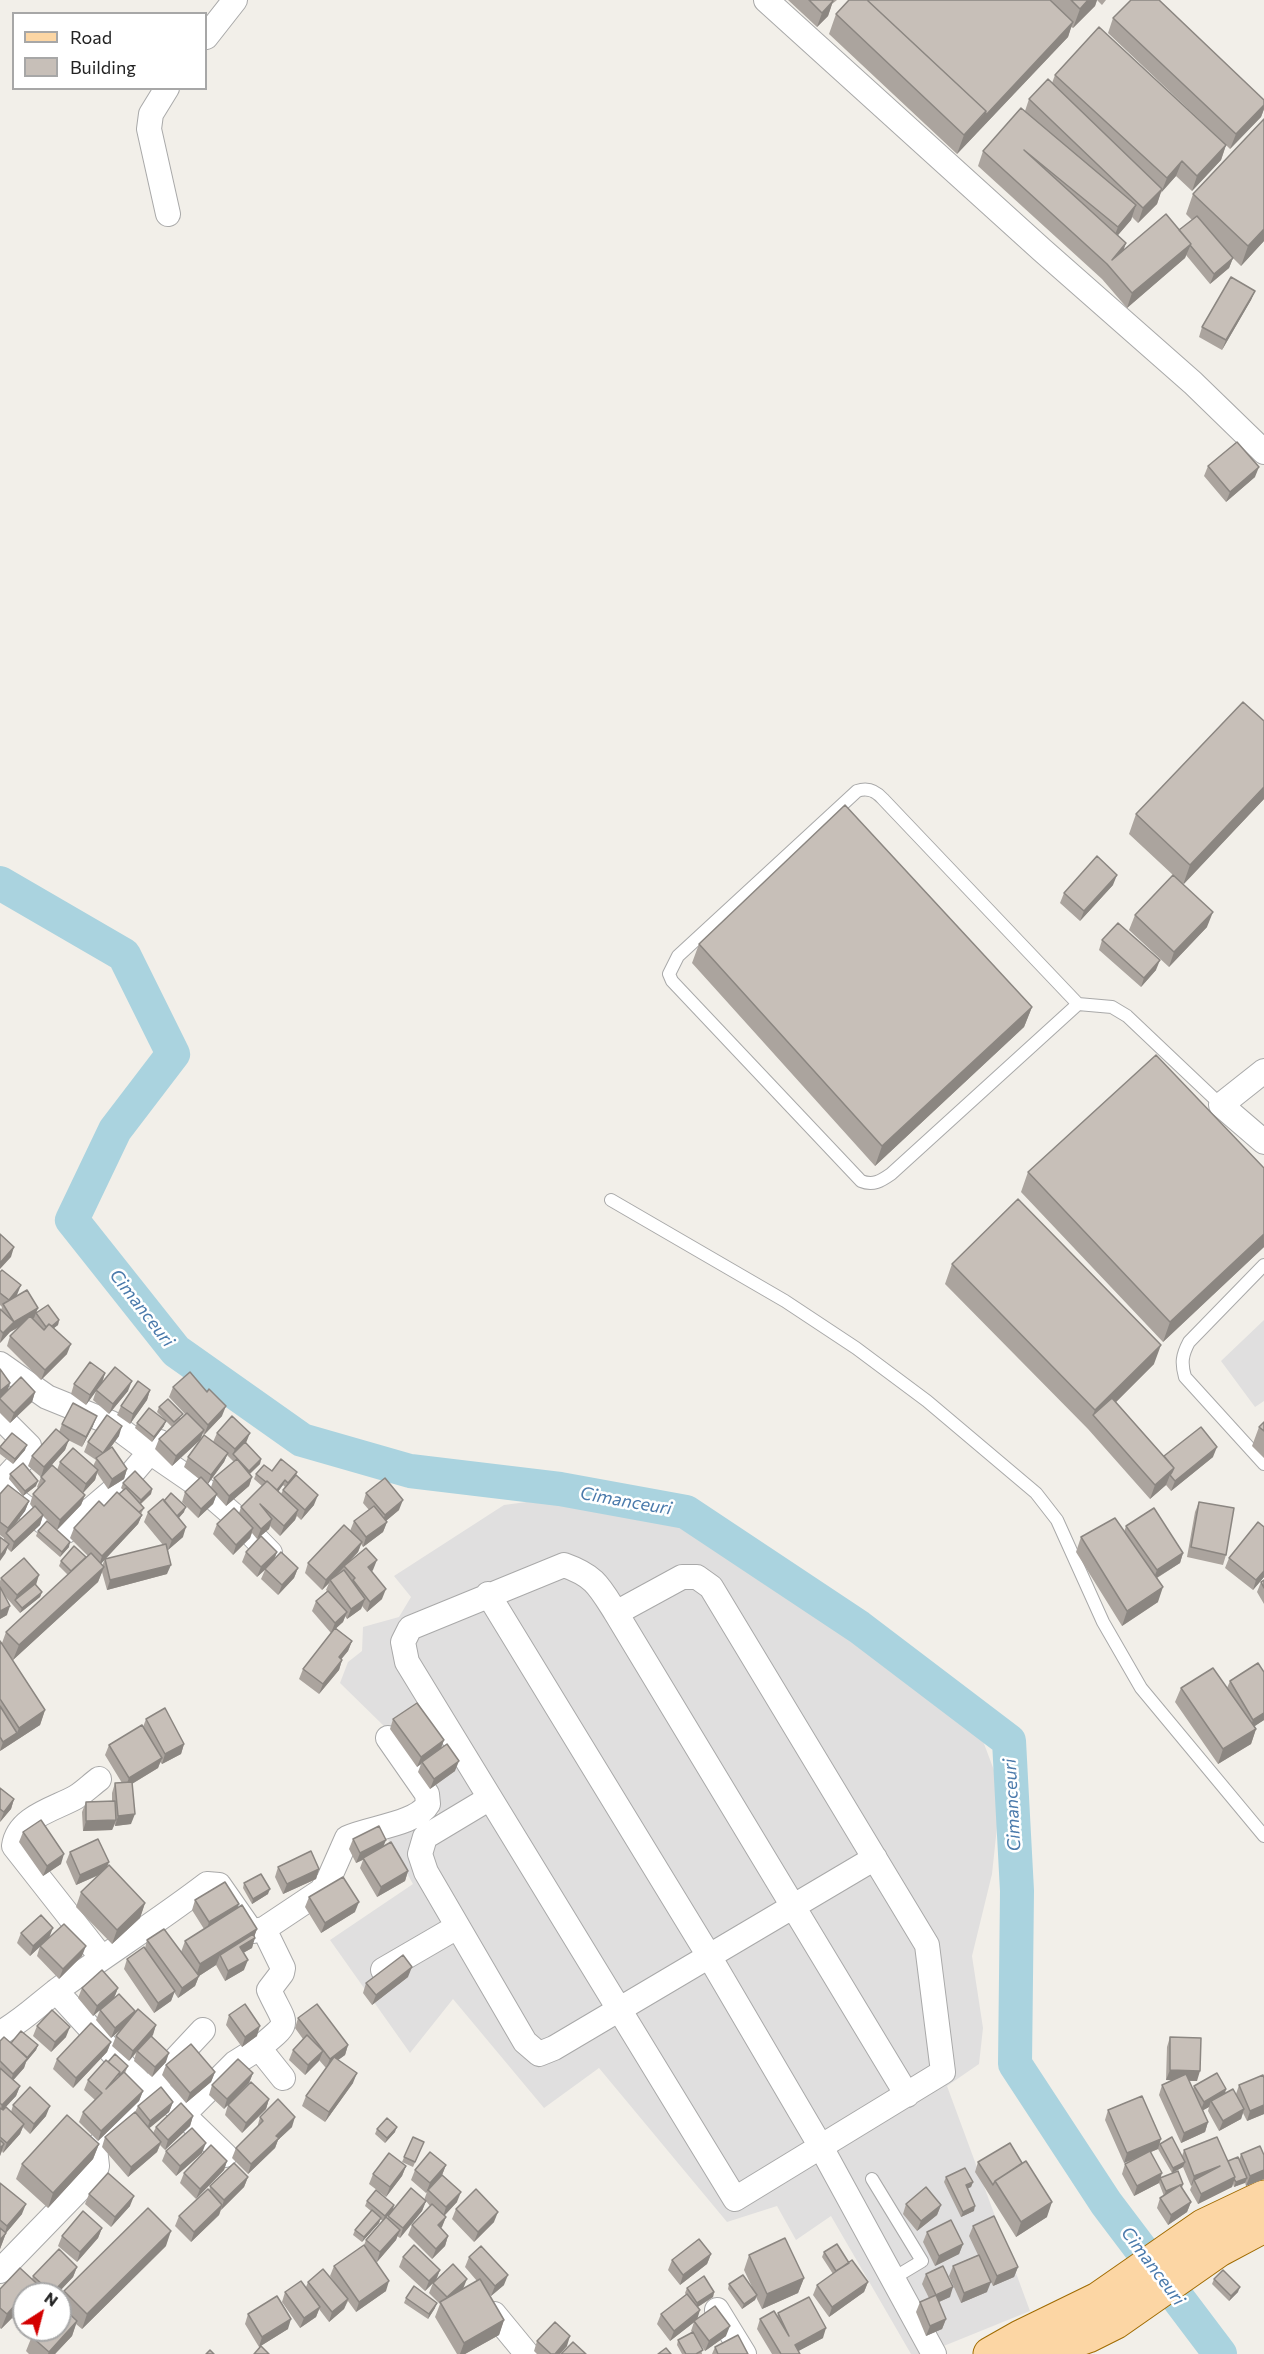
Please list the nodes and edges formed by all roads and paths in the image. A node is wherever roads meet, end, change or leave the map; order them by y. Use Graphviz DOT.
graph roads {
  1 [pos="235,0"];
  2 [pos="766,0"];
  3 [pos="207,36"];
  4 [pos="166,90"];
  5 [pos="168,214"];
  6 [pos="1264,452"];
  7 [pos="1078,1004"];
  8 [pos="1264,1071"];
  9 [pos="1221,1105"];
  10 [pos="1264,1142"];
  11 [pos="611,1200"];
  12 [pos="1264,1264"];
  13 [pos="0,1364"];
  14 [pos="0,1416"];
  15 [pos="174,1429"];
  16 [pos="150,1452"];
  17 [pos="1264,1464"];
  18 [pos="0,1486"];
  19 [pos="270,1553"];
  20 [pos="488,1594"];
  21 [pos="616,1613"];
  22 [pos="387,1738"];
  23 [pos="99,1779"];
  24 [pos="490,1797"];
  25 [pos="1264,1836"];
  26 [pos="874,1858"];
  27 [pos="793,1907"];
  28 [pos="457,1927"];
  29 [pos="264,1929"];
  30 [pos="709,1956"];
  31 [pos="102,1958"];
  32 [pos="383,1970"];
  33 [pos="56,1991"];
  34 [pos="619,2009"];
  35 [pos="202,2030"];
  36 [pos="0,2033"];
  37 [pos="259,2048"];
  38 [pos="284,2078"];
  39 [pos="155,2094"];
  40 [pos="907,2095"];
  41 [pos="184,2114"];
  42 [pos="821,2147"];
  43 [pos="225,2155"];
  44 [pos="872,2179"];
  45 [pos="1264,2197"];
  46 [pos="1264,2226"];
  47 [pos="1211,2238"];
  48 [pos="0,2271"];
  49 [pos="892,2279"];
  50 [pos="717,2310"];
  51 [pos="1107,2310"];
  52 [pos="494,2314"];
  53 [pos="527,2354"];
  54 [pos="744,2354"];
  55 [pos="934,2354"];
  56 [pos="990,2354"];
  57 [pos="1020,2354"];
  1 -- 3 [label="street"];
  2 -- 6 [label="street"];
  4 -- 5 [label="street"];
  7 -- 7 [label="lane"];
  7 -- 9 [label="lane"];
  8 -- 9 [label="street"];
  9 -- 10 [label="street"];
  11 -- 25 [label="lane"];
  12 -- 17 [label="lane"];
  13 -- 16 [label="street"];
  14 -- 18 [label="street"];
  15 -- 16 [label="street"];
  16 -- 18 [label="street"];
  16 -- 19 [label="street"];
  20 -- 21 [label="street"];
  20 -- 24 [label="street"];
  20 -- 30 [label="street"];
  21 -- 26 [label="street"];
  21 -- 27 [label="street"];
  22 -- 29 [label="street"];
  23 -- 31 [label="street"];
  24 -- 28 [label="street"];
  24 -- 34 [label="street"];
  26 -- 27 [label="street"];
  26 -- 40 [label="street"];
  27 -- 30 [label="street"];
  27 -- 40 [label="street"];
  28 -- 32 [label="street"];
  28 -- 34 [label="street"];
  29 -- 31 [label="street"];
  29 -- 37 [label="street"];
  30 -- 34 [label="street"];
  30 -- 42 [label="street"];
  31 -- 33 [label="street"];
  33 -- 36 [label="street"];
  33 -- 39 [label="street"];
  34 -- 42 [label="street"];
  35 -- 39 [label="street"];
  37 -- 38 [label="street"];
  37 -- 41 [label="street"];
  39 -- 41 [label="street"];
  39 -- 48 [label="street"];
  40 -- 42 [label="street"];
  41 -- 43 [label="street"];
  42 -- 49 [label="street"];
  44 -- 49 [label="lane"];
  45 -- 47 [label="main road"];
  46 -- 47 [label="main road"];
  47 -- 51 [label="main road"];
  49 -- 55 [label="street"];
  50 -- 54 [label="street"];
  51 -- 56 [label="main road"];
  51 -- 57 [label="main road"];
  52 -- 53 [label="street"];
}
